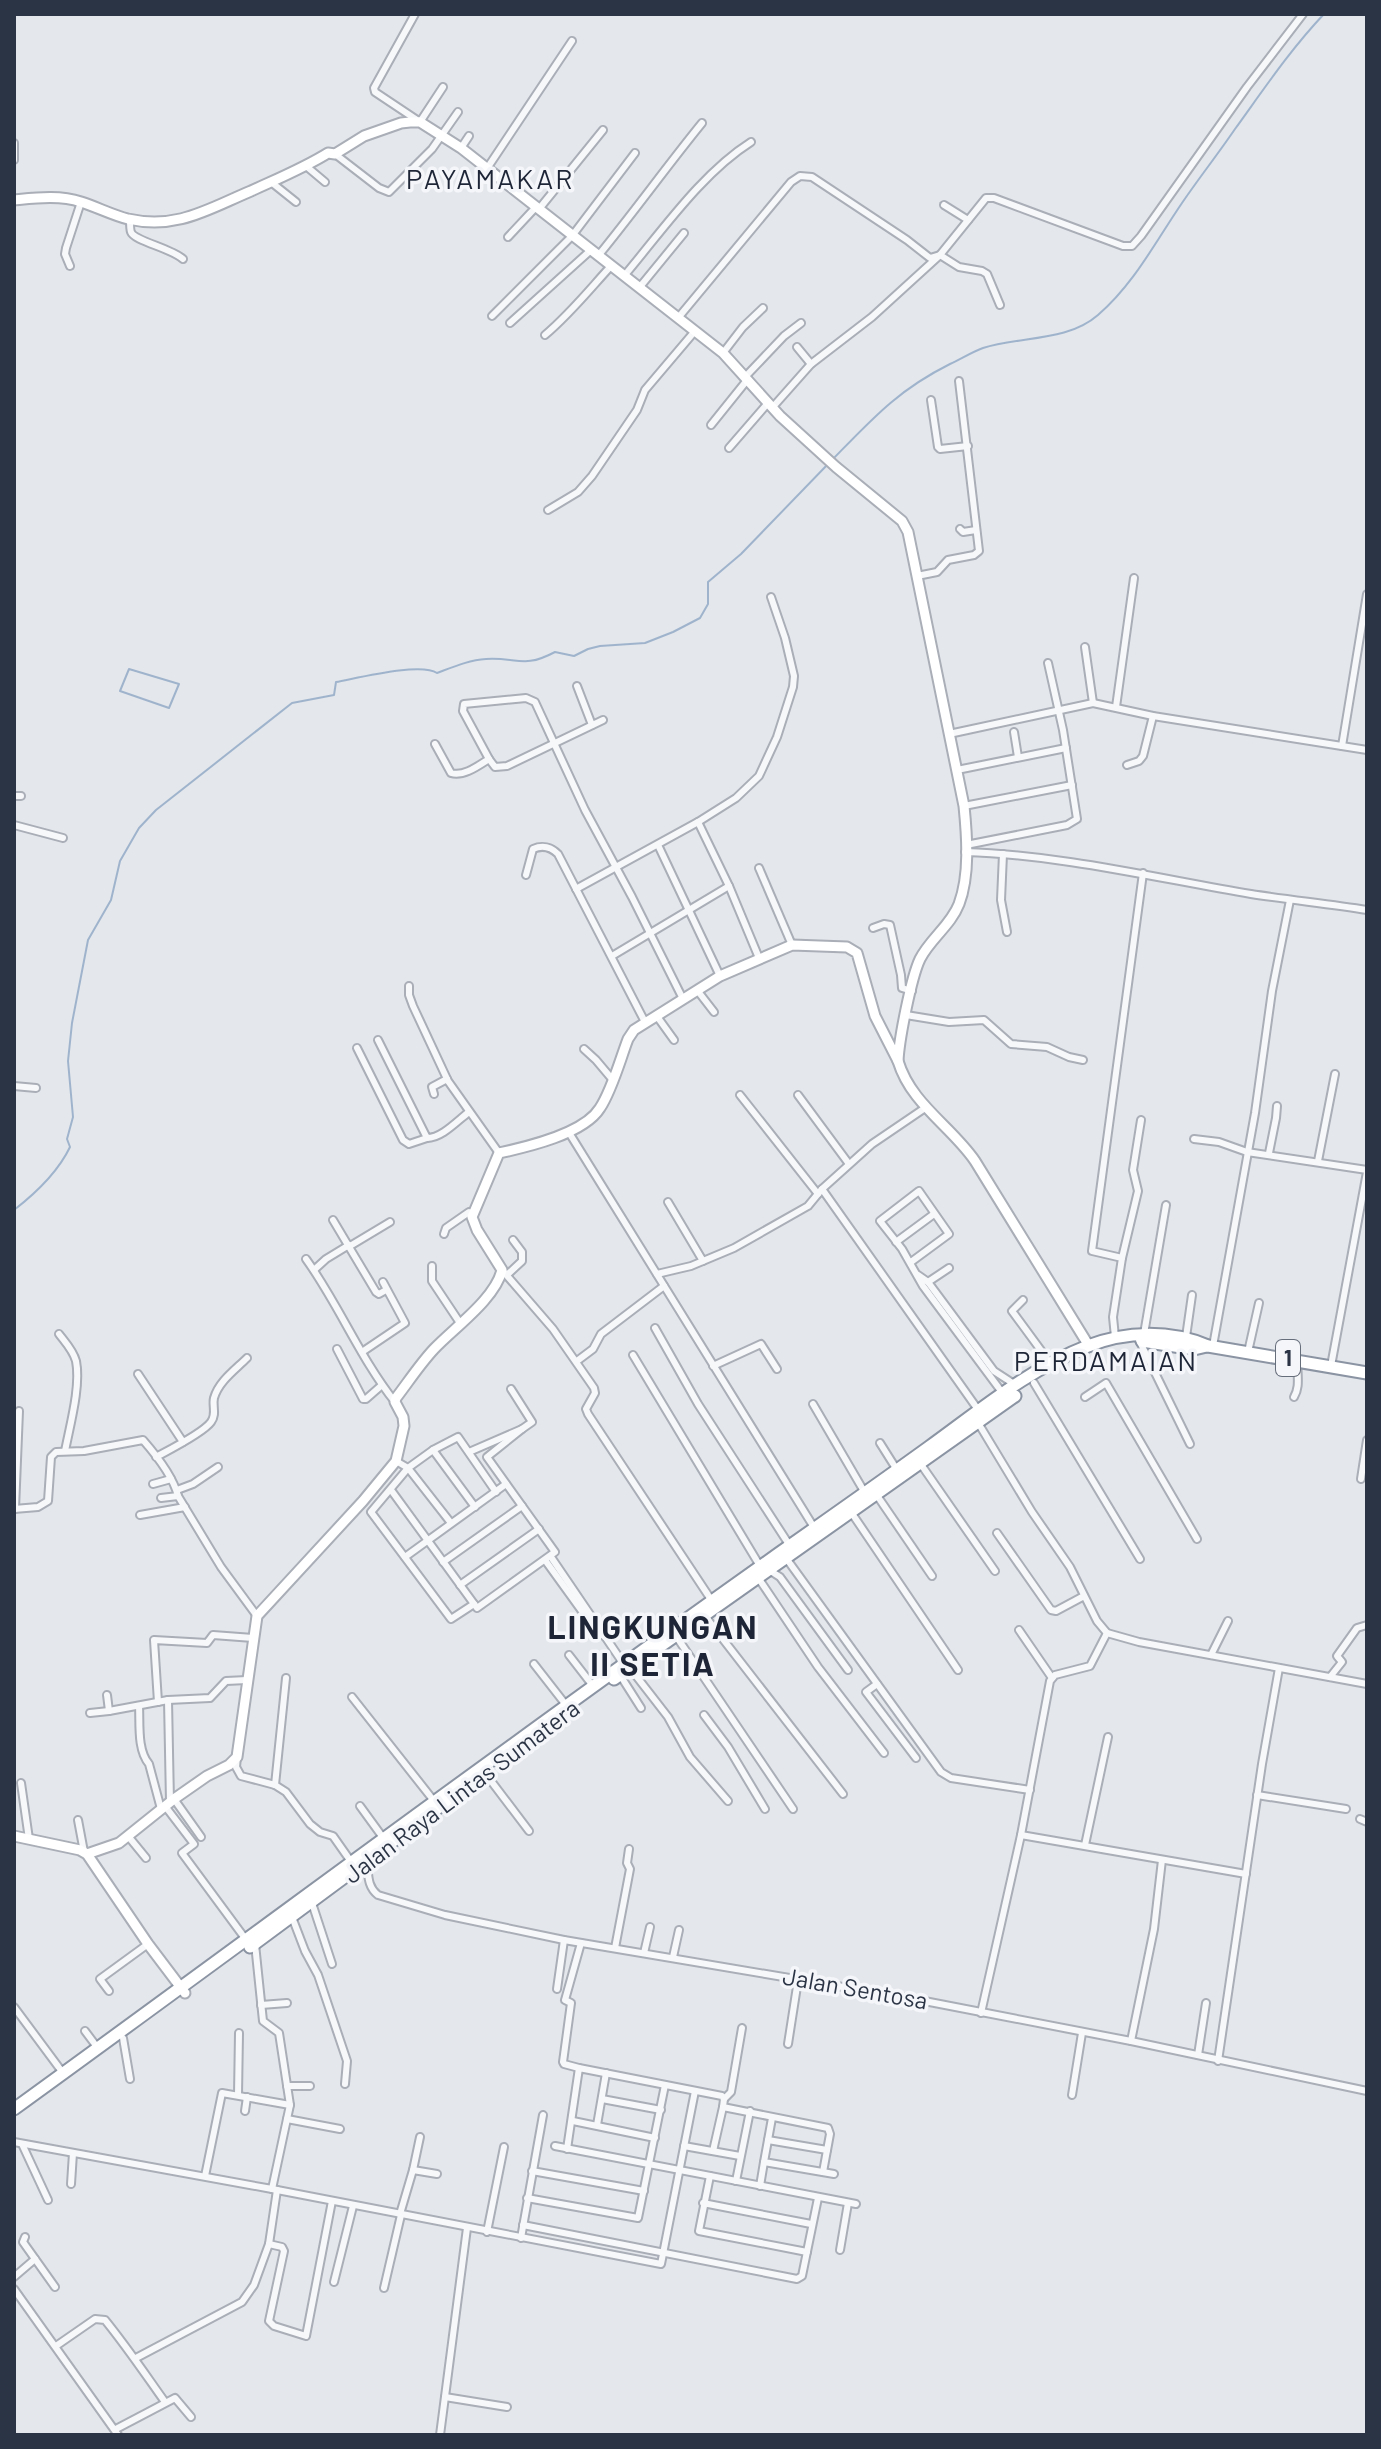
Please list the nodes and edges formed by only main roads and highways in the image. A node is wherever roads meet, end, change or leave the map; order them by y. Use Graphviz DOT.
graph roads {
  1 [pos="1141,1337"];
  2 [pos="1211,1346"];
  3 [pos="1367,1373"];
  4 [pos="976,1416"];
  5 [pos="870,1493"];
  6 [pos="817,1531"];
  7 [pos="763,1572"];
  8 [pos="625,1669"];
  9 [pos="366,1858"];
  10 [pos="251,1942"];
  11 [pos="183,1991"];
  12 [pos="14,2109"];
  13 [pos="14,2117"];
  1 -- 2 [label="highway, Jalan Raya Lintas Sumatera / 1"];
  1 -- 2 [label="highway, Jalan Raya Lintas Sumatera / 1"];
  1 -- 4 [label="highway, Jalan Raya Lintas Sumatera / 1"];
  1 -- 4 [label="highway, Jalan Raya Lintas Sumatera / 1"];
  2 -- 3 [label="highway, Jalan Raya Lintas Sumatera / 1"];
  4 -- 5 [label="highway, Jalan Raya Lintas Sumatera / 1"];
  4 -- 5 [label="highway, Jalan Raya Lintas Sumatera / 1"];
  5 -- 6 [label="highway, Jalan Raya Lintas Sumatera / 1"];
  5 -- 6 [label="highway, Jalan Raya Lintas Sumatera / 1"];
  6 -- 7 [label="highway, Jalan Raya Lintas Sumatera / 1"];
  7 -- 8 [label="highway, Jalan Raya Lintas Sumatera / 1"];
  7 -- 8 [label="highway, Jalan Raya Lintas Sumatera / 1"];
  8 -- 9 [label="highway, Jalan Raya Lintas Sumatera / 1"];
  8 -- 9 [label="highway, Jalan Raya Lintas Sumatera / 1"];
  9 -- 10 [label="highway, Jalan Raya Lintas Sumatera / 1"];
  9 -- 10 [label="highway, Jalan Raya Lintas Sumatera / 1"];
  10 -- 11 [label="highway, Jalan Raya Lintas Sumatera / 1"];
  11 -- 12 [label="highway, Jalan Raya Lintas Sumatera / 1"];
  11 -- 13 [label="highway, Jalan Raya Lintas Sumatera / 1"];
}
